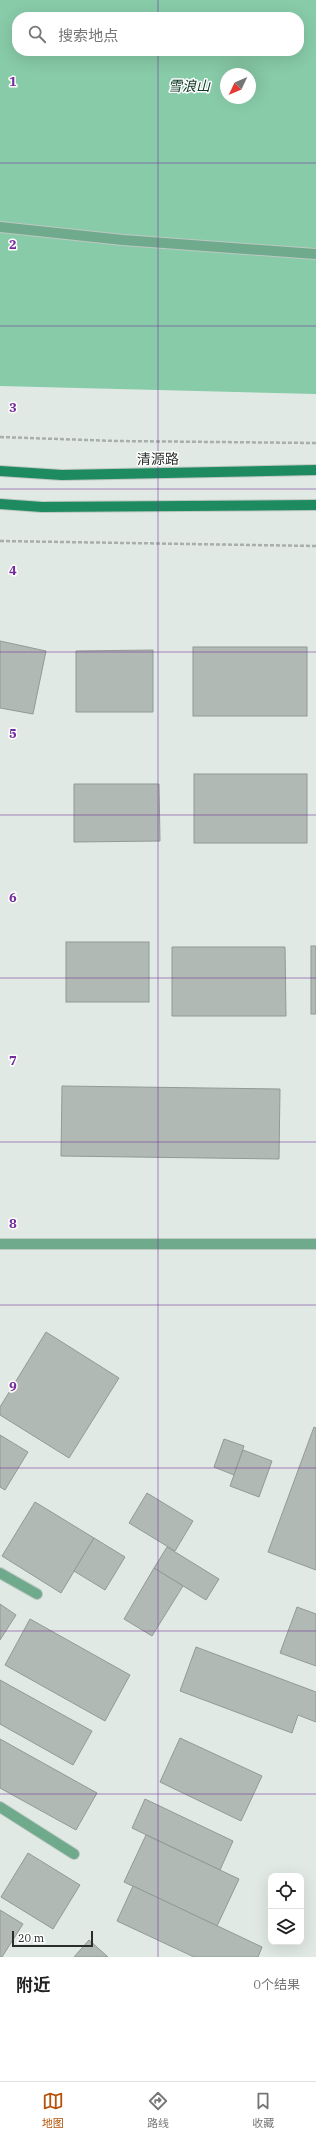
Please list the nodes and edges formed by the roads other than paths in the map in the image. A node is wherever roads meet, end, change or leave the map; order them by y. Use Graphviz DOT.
graph roads {
  1 [pos="0,227"];
  2 [pos="316,254"];
  3 [pos="316,470"];
  4 [pos="0,471"];
  5 [pos="0,504"];
  6 [pos="316,505"];
  7 [pos="0,1244"];
  8 [pos="316,1244"];
  9 [pos="0,1573"];
  10 [pos="37,1594"];
  11 [pos="0,1807"];
  12 [pos="74,1854"];
  1 -- 2 [label="street"];
  3 -- 4 [label="street, 清源路"];
  5 -- 6 [label="street"];
  7 -- 8 [label="street"];
  9 -- 10 [label="street"];
  11 -- 12 [label="street"];
}
